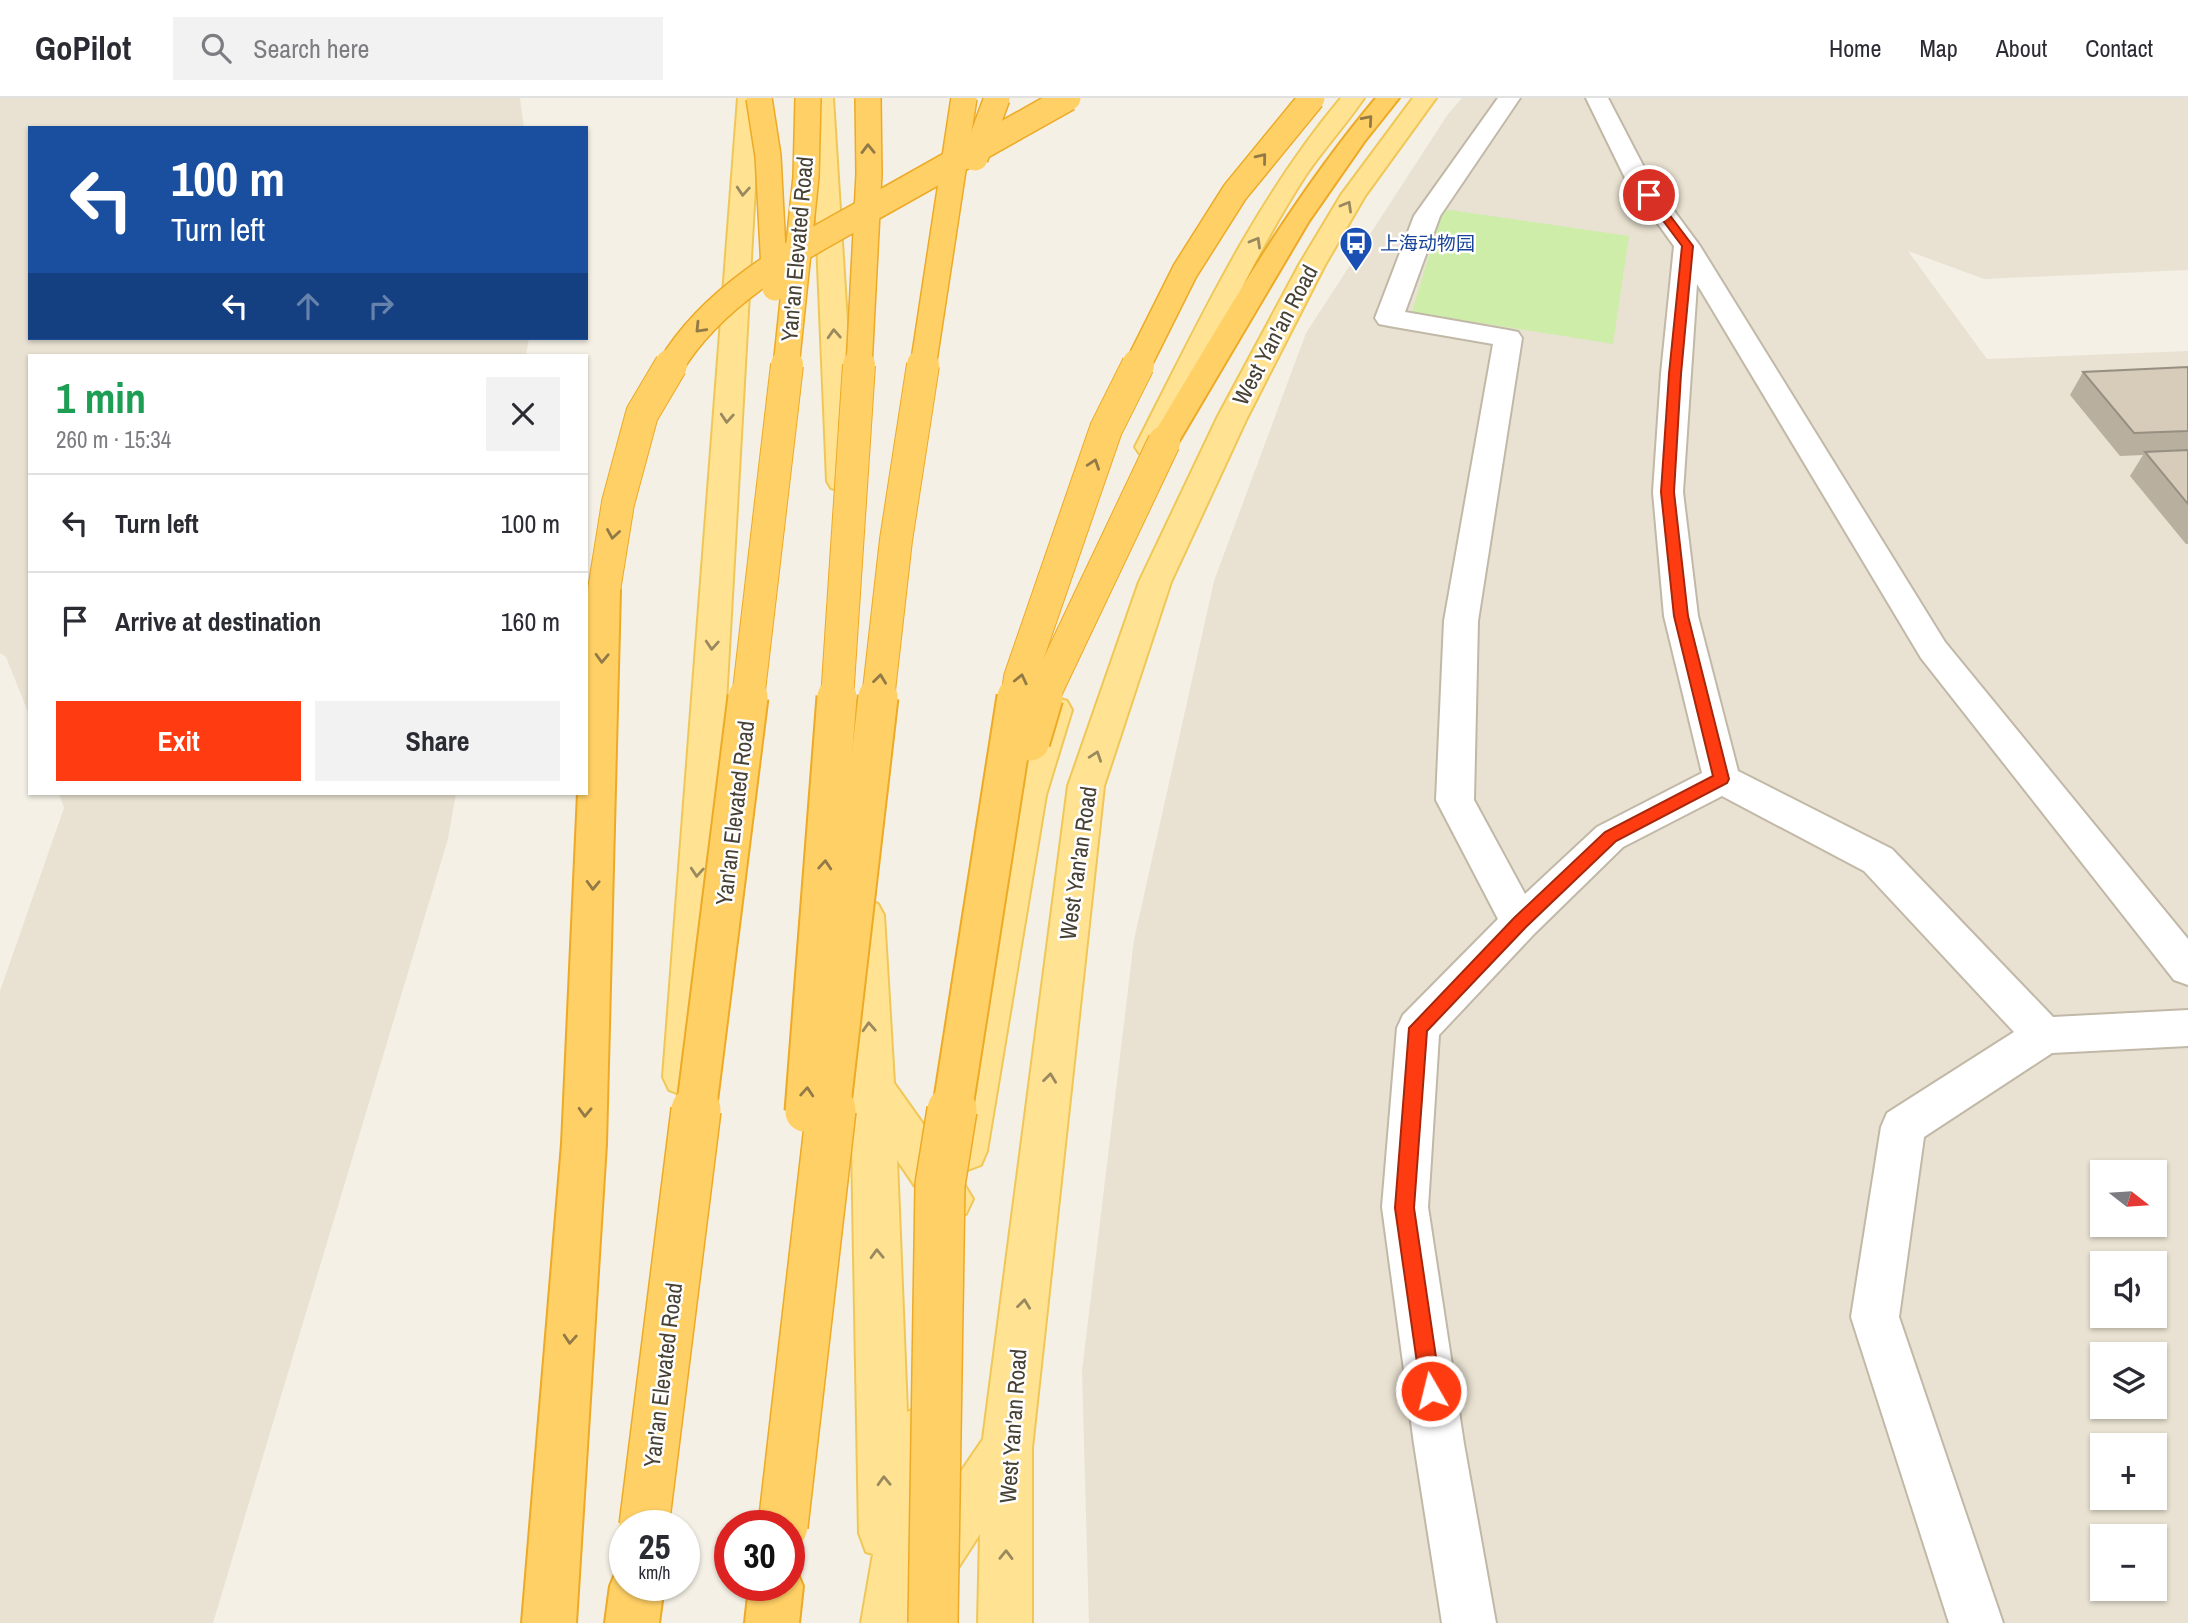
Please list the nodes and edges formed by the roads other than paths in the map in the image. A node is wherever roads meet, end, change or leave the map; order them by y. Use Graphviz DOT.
graph roads {
  1 [pos="749,98"];
  2 [pos="759,98"];
  3 [pos="808,98"];
  4 [pos="822,98"];
  5 [pos="868,98"];
  6 [pos="964,98"];
  7 [pos="997,98"];
  8 [pos="1068,98"];
  9 [pos="1312,98"];
  10 [pos="1353,98"];
  11 [pos="1388,98"];
  12 [pos="1425,98"];
  13 [pos="1509,98"];
  14 [pos="1597,98"];
  15 [pos="1688,246"];
  16 [pos="769,534"];
  17 [pos="896,540"];
  18 [pos="1722,779"];
  19 [pos="986,905"];
  20 [pos="1520,923"];
  21 [pos="2188,968"];
  22 [pos="2188,1028"];
  23 [pos="2045,1035"];
  24 [pos="873,1088"];
  25 [pos="956,1206"];
  26 [pos="1007,1448"];
  27 [pos="646,1510"];
  28 [pos="655,1510"];
  29 [pos="774,1510"];
  30 [pos="785,1510"];
  31 [pos="635,1601"];
  32 [pos="649,1601"];
  33 [pos="767,1601"];
  34 [pos="774,1601"];
  35 [pos="549,1623"];
  36 [pos="632,1623"];
  37 [pos="647,1623"];
  38 [pos="765,1623"];
  39 [pos="772,1623"];
  40 [pos="889,1623"];
  41 [pos="933,1623"];
  42 [pos="1005,1623"];
  43 [pos="1469,1623"];
  44 [pos="1976,1623"];
  1 -- 28 [label="main road, one-way"];
  2 -- 16 [label="highway, bridge"];
  3 -- 16 [label="highway, Yan'an Elevated Road, bridge"];
  24 -- 4 [label="main road, one-way"];
  29 -- 5 [label="highway, one-way, bridge"];
  6 -- 17 [label="highway, bridge"];
  7 -- 17 [label="highway, bridge"];
  8 -- 35 [label="highway, one-way, bridge"];
  19 -- 9 [label="highway, one-way, bridge"];
  25 -- 10 [label="main road, one-way"];
  19 -- 11 [label="highway, one-way, bridge"];
  26 -- 12 [label="main road, West Yan'an Road, one-way"];
  13 -- 20 [label="street"];
  14 -- 15 [label="street"];
  15 -- 18 [label="street"];
  15 -- 21 [label="street"];
  16 -- 27 [label="highway, Yan'an Elevated Road, bridge"];
  30 -- 17 [label="highway, one-way, bridge"];
  18 -- 20 [label="street"];
  18 -- 23 [label="street"];
  19 -- 41 [label="highway, bridge"];
  20 -- 43 [label="street"];
  22 -- 23 [label="street"];
  23 -- 44 [label="street"];
  24 -- 25 [label="main road"];
  40 -- 24 [label="main road, one-way"];
  25 -- 40 [label="main road"];
  26 -- 40 [label="main road"];
  42 -- 26 [label="main road, West Yan'an Road, one-way"];
  31 -- 36 [label="highway"];
  32 -- 37 [label="main road"];
  33 -- 38 [label="highway"];
  34 -- 39 [label="highway"];
}
